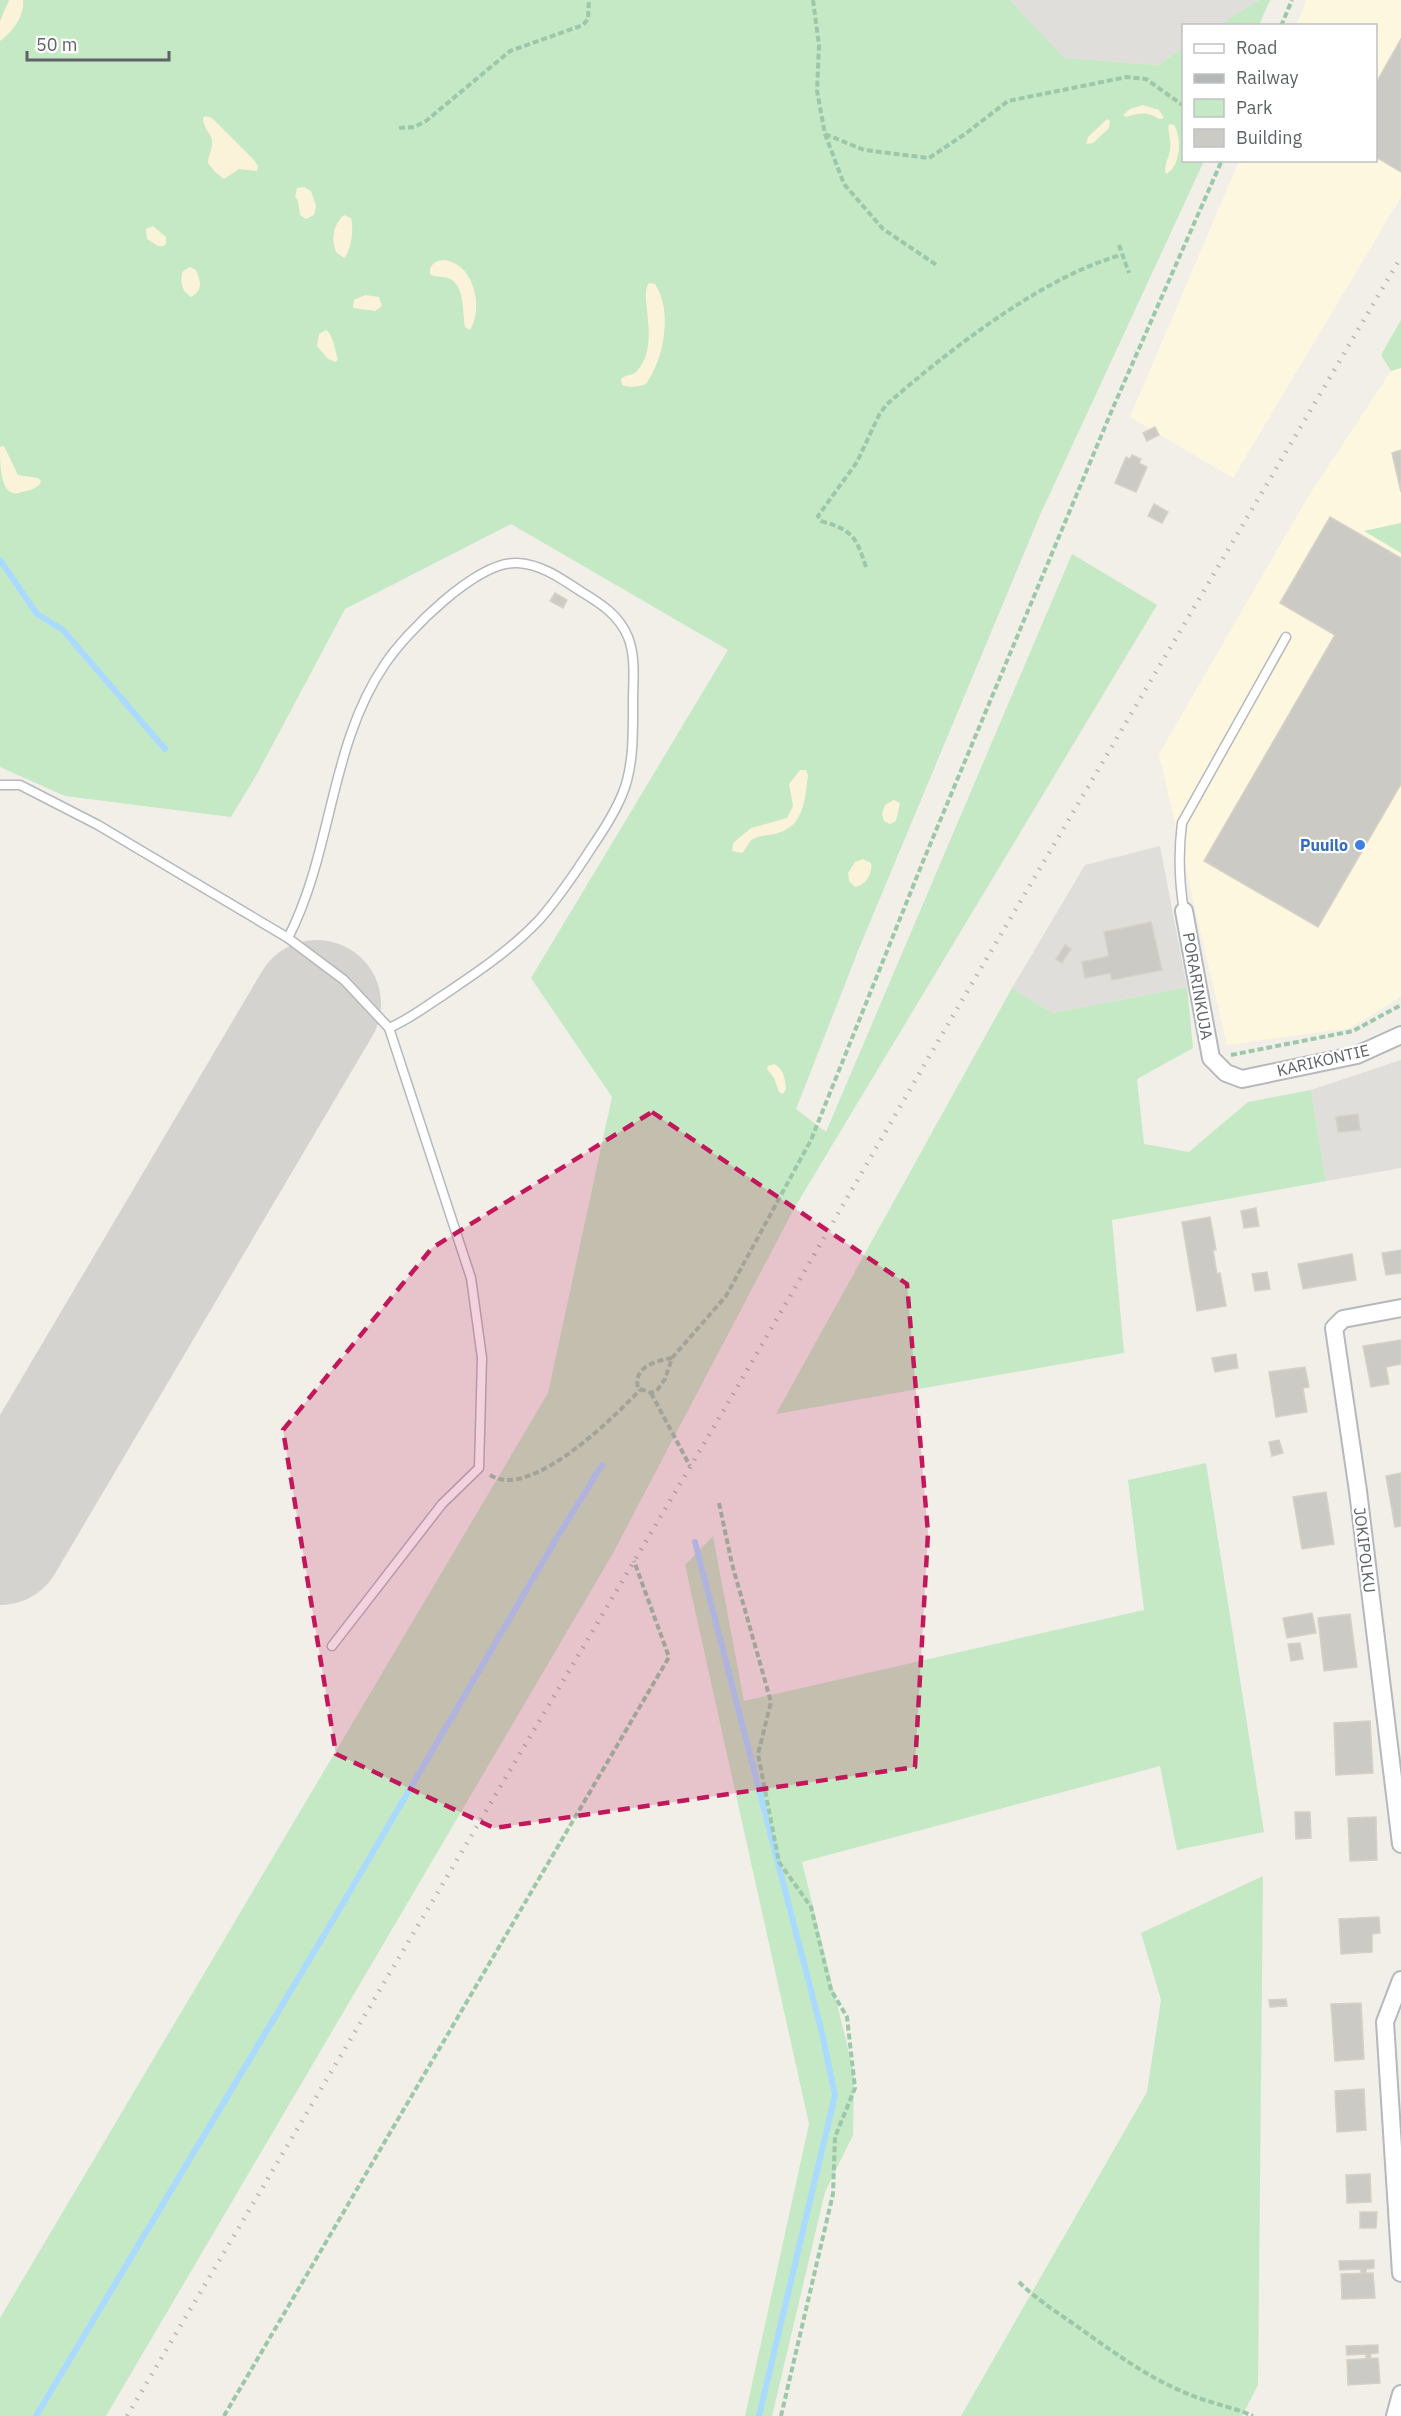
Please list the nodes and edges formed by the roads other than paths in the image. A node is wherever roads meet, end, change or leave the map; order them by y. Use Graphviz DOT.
graph roads {
  1 [pos="1287,637"];
  2 [pos="0,785"];
  3 [pos="1184,911"];
  4 [pos="288,938"];
  5 [pos="389,1028"];
  6 [pos="1401,1035"];
  7 [pos="1242,1079"];
  8 [pos="1401,1308"];
  9 [pos="332,1646"];
  10 [pos="1398,1789"];
  11 [pos="1401,1844"];
  12 [pos="1401,1980"];
  13 [pos="1401,2274"];
  14 [pos="1401,2394"];
  15 [pos="1395,2416"];
  1 -- 3 [label="lane"];
  2 -- 4 [label="lane"];
  3 -- 7 [label="street, PORARINKUJA"];
  4 -- 5 [label="lane"];
  4 -- 5 [label="lane"];
  5 -- 9 [label="lane"];
  6 -- 7 [label="street, KARIKONTIE"];
  8 -- 10 [label="street, JOKIPOLKU"];
  10 -- 11 [label="street, JOKIPOLKU"];
  12 -- 13 [label="street"];
  14 -- 15 [label="street"];
}
